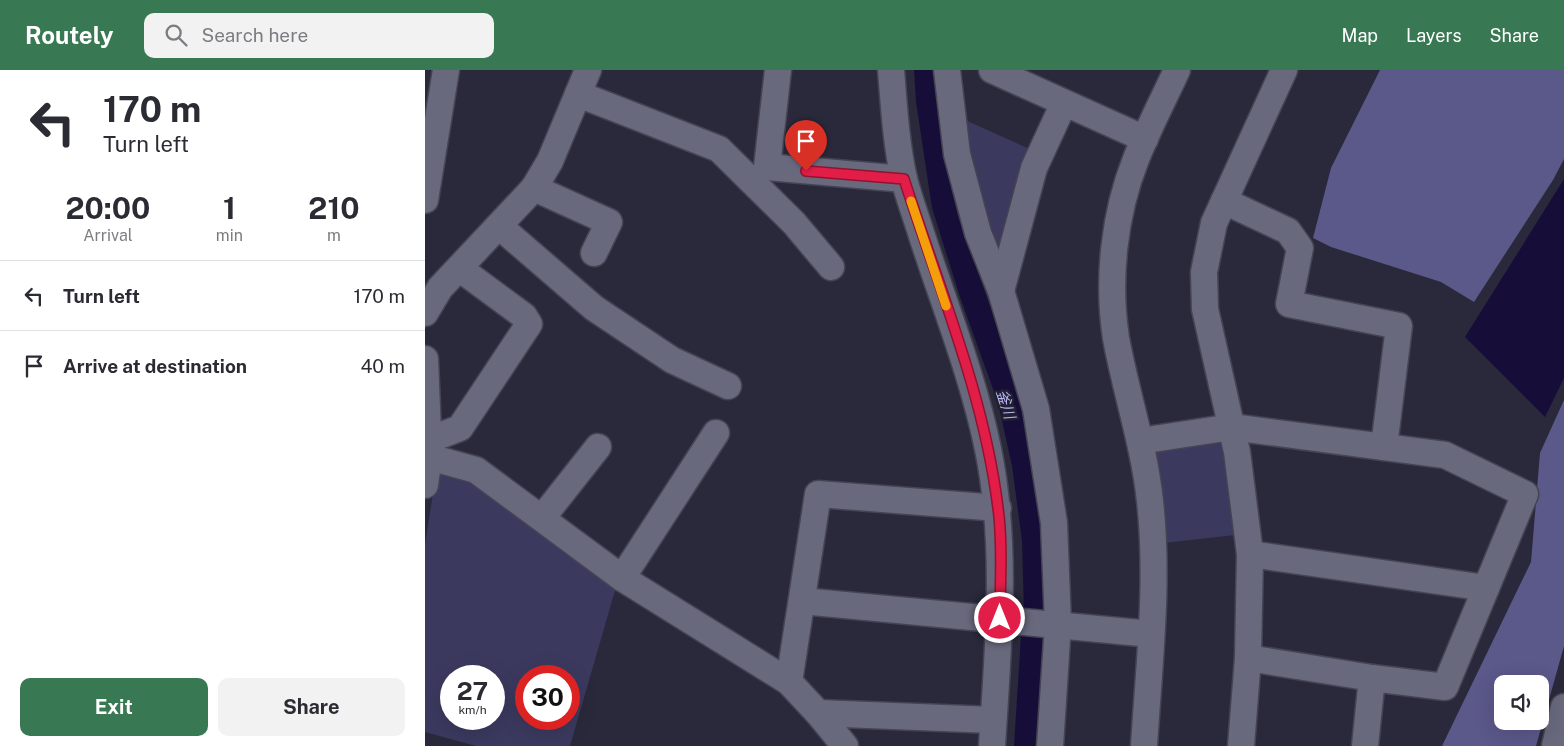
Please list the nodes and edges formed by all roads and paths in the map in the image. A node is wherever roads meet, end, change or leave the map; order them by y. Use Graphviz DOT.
graph roads {
  1 [pos="446,70"];
  2 [pos="588,70"];
  3 [pos="778,70"];
  4 [pos="883,70"];
  5 [pos="891,70"];
  6 [pos="947,70"];
  7 [pos="992,70"];
  8 [pos="1177,70"];
  9 [pos="1284,70"];
  10 [pos="578,94"];
  11 [pos="1064,102"];
  12 [pos="1145,139"];
  13 [pos="904,179"];
  14 [pos="534,188"];
  15 [pos="425,200"];
  16 [pos="1224,201"];
  17 [pos="499,226"];
  18 [pos="594,253"];
  19 [pos="831,267"];
  20 [pos="459,268"];
  21 [pos="1001,290"];
  22 [pos="425,313"];
  23 [pos="425,359"];
  24 [pos="728,386"];
  25 [pos="1231,428"];
  26 [pos="716,433"];
  27 [pos="1140,441"];
  28 [pos="598,447"];
  29 [pos="1384,447"];
  30 [pos="427,464"];
  31 [pos="999,508"];
  32 [pos="541,518"];
  33 [pos="1250,554"];
  34 [pos="623,578"];
  35 [pos="1486,588"];
  36 [pos="802,601"];
  37 [pos="1004,619"];
  38 [pos="1054,623"];
  39 [pos="1151,634"];
  40 [pos="1248,658"];
  41 [pos="1371,678"];
  42 [pos="789,682"];
  43 [pos="1564,707"];
  44 [pos="818,713"];
  45 [pos="993,720"];
  46 [pos="845,746"];
  47 [pos="992,746"];
  48 [pos="1050,746"];
  49 [pos="1144,746"];
  50 [pos="1241,746"];
  51 [pos="1365,746"];
  52 [pos="1555,746"];
  1 -- 15 [label="street"];
  2 -- 10 [label="street"];
  3 -- 13 [label="street"];
  4 -- 5 [label="street"];
  5 -- 13 [label="street"];
  6 -- 21 [label="street"];
  7 -- 11 [label="street"];
  8 -- 12 [label="street"];
  9 -- 16 [label="street"];
  10 -- 14 [label="street"];
  10 -- 19 [label="street"];
  11 -- 12 [label="street"];
  11 -- 21 [label="street"];
  12 -- 27 [label="street"];
  13 -- 31 [label="street"];
  14 -- 17 [label="street"];
  14 -- 18 [label="street"];
  16 -- 25 [label="street"];
  16 -- 29 [label="street"];
  17 -- 20 [label="street"];
  17 -- 24 [label="street"];
  20 -- 22 [label="street"];
  20 -- 30 [label="street"];
  21 -- 38 [label="street"];
  23 -- 30 [label="street"];
  25 -- 27 [label="street"];
  25 -- 29 [label="street"];
  25 -- 33 [label="street"];
  26 -- 34 [label="street"];
  27 -- 39 [label="street"];
  28 -- 32 [label="street"];
  29 -- 35 [label="street"];
  30 -- 32 [label="street"];
  31 -- 36 [label="street"];
  31 -- 37 [label="street"];
  32 -- 34 [label="street"];
  33 -- 35 [label="street"];
  33 -- 40 [label="street"];
  34 -- 42 [label="street"];
  35 -- 41 [label="street"];
  36 -- 37 [label="street"];
  36 -- 42 [label="street"];
  37 -- 38 [label="street"];
  37 -- 45 [label="street"];
  38 -- 39 [label="street"];
  38 -- 48 [label="street"];
  39 -- 49 [label="street"];
  40 -- 41 [label="street"];
  40 -- 50 [label="street"];
  41 -- 51 [label="street"];
  42 -- 44 [label="street"];
  43 -- 52 [label="street"];
  44 -- 45 [label="street"];
  44 -- 46 [label="street"];
  45 -- 47 [label="street"];
}
